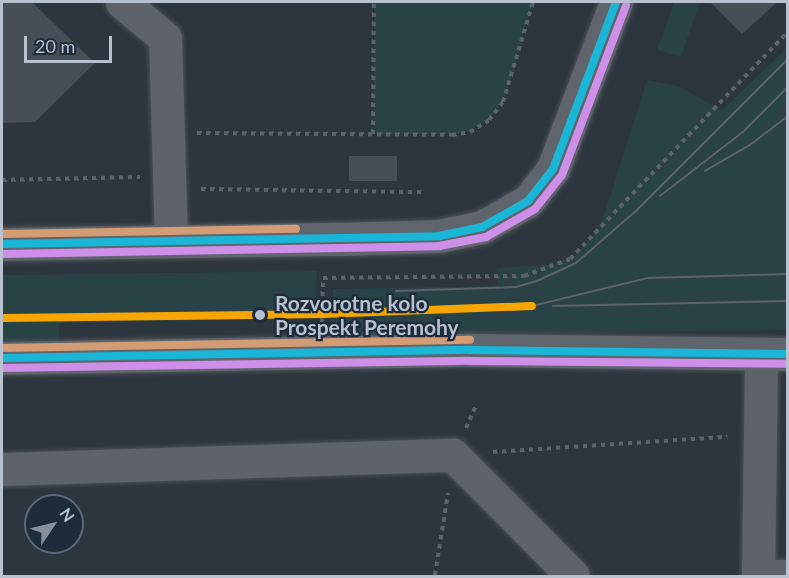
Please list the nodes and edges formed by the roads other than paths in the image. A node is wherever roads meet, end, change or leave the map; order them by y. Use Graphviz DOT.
graph roads {
  1 [pos="122,2"];
  2 [pos="616,2"];
  3 [pos="171,241"];
  4 [pos="2,244"];
  5 [pos="774,354"];
  6 [pos="2,358"];
  7 [pos="2,469"];
  8 [pos="573,576"];
  9 [pos="767,576"];
  1 -- 3 [label="street"];
  2 -- 3 [label="main road"];
  3 -- 4 [label="main road"];
  5 -- 6 [label="main road"];
  5 -- 9 [label="street"];
  7 -- 8 [label="street"];
}
